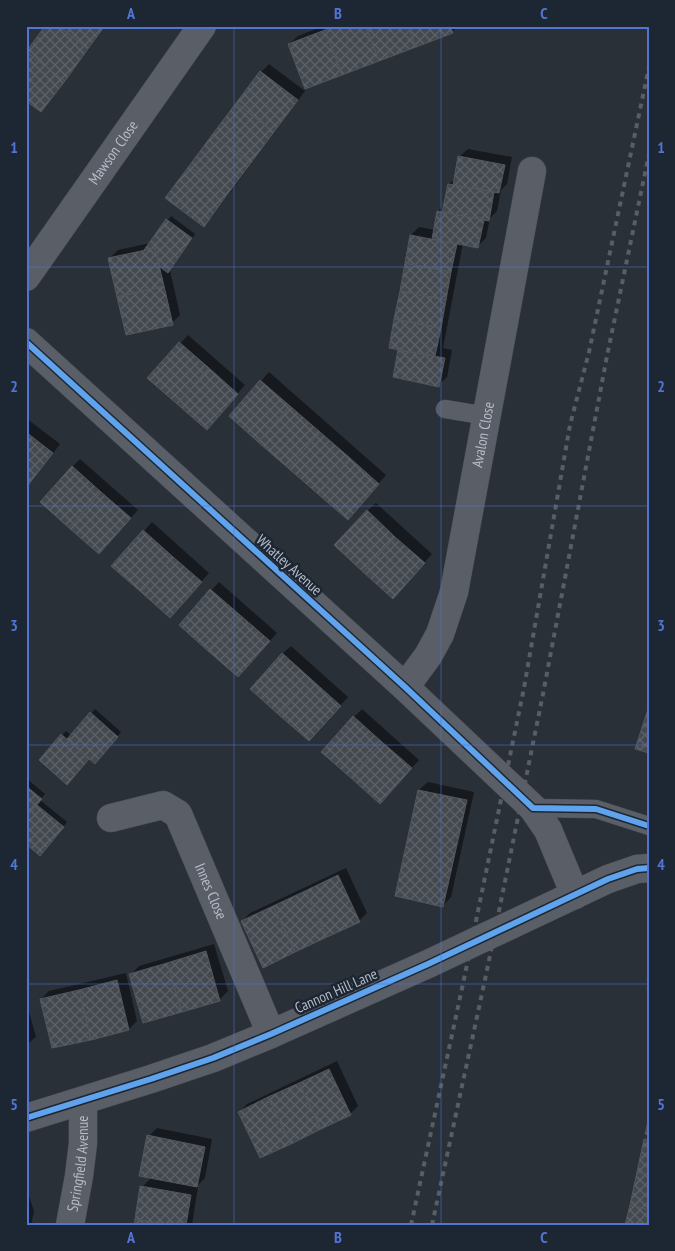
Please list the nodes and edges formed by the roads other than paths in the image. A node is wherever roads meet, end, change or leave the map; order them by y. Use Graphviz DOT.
graph roads {
  1 [pos="202,26"];
  2 [pos="532,172"];
  3 [pos="26,277"];
  4 [pos="26,342"];
  5 [pos="445,409"];
  6 [pos="487,416"];
  7 [pos="405,687"];
  8 [pos="533,808"];
  9 [pos="111,818"];
  10 [pos="649,826"];
  11 [pos="649,868"];
  12 [pos="575,895"];
  13 [pos="271,1034"];
  14 [pos="83,1101"];
  15 [pos="26,1118"];
  16 [pos="70,1225"];
  1 -- 3 [label="street, Mawson Close"];
  2 -- 6 [label="street, Avalon Close"];
  4 -- 7 [label="street, Whatley Avenue"];
  5 -- 6 [label="lane"];
  6 -- 7 [label="street, Avalon Close"];
  7 -- 8 [label="street, Whatley Avenue"];
  8 -- 10 [label="lane"];
  8 -- 12 [label="street, Whatley Avenue"];
  9 -- 13 [label="street, Innes Close"];
  11 -- 12 [label="street, Cannon Hill Lane"];
  12 -- 13 [label="street, Cannon Hill Lane"];
  13 -- 14 [label="street, Cannon Hill Lane"];
  14 -- 15 [label="street, Cannon Hill Lane"];
  14 -- 16 [label="street, Springfield Avenue"];
}
